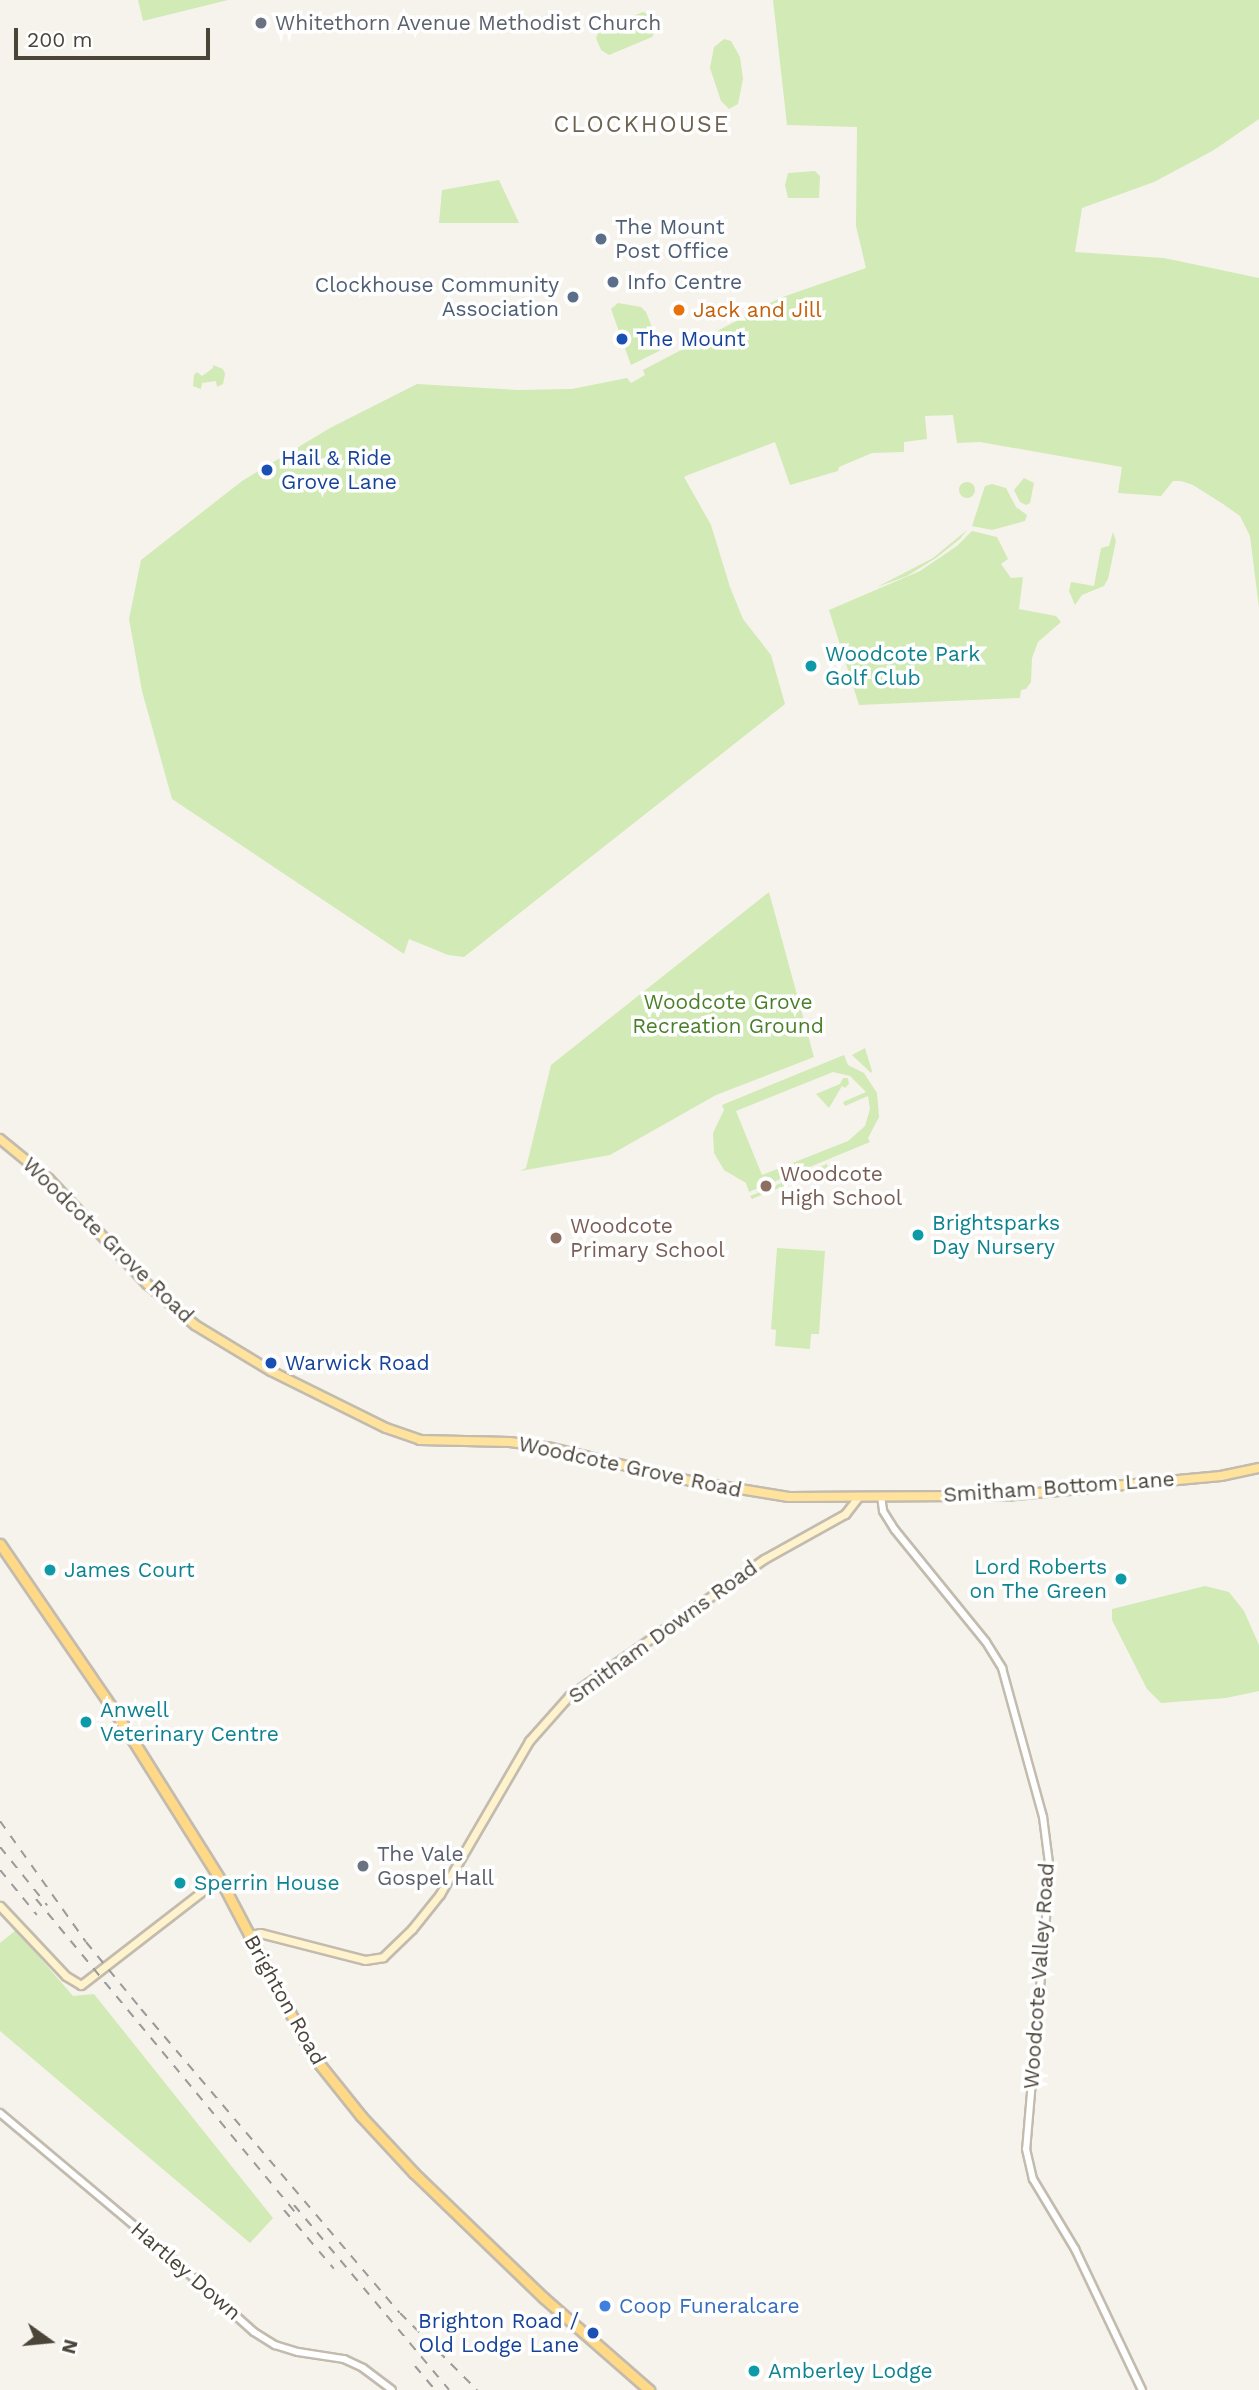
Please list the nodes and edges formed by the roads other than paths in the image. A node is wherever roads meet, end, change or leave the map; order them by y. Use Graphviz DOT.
graph roads {
  1 [pos="0,1139"];
  2 [pos="1259,1468"];
  3 [pos="859,1496"];
  4 [pos="881,1496"];
  5 [pos="0,1544"];
  6 [pos="221,1881"];
  7 [pos="0,1906"];
  8 [pos="247,1935"];
  9 [pos="0,2113"];
  10 [pos="634,2376"];
  11 [pos="393,2390"];
  12 [pos="631,2390"];
  13 [pos="649,2390"];
  14 [pos="1142,2390"];
  1 -- 3 [label="main road, Woodcote Grove Road"];
  2 -- 4 [label="main road, Smitham Bottom Lane"];
  3 -- 4 [label="main road, Smitham Bottom Lane"];
  3 -- 8 [label="main road, Smitham Downs Road"];
  4 -- 14 [label="street, Woodcote Valley Road"];
  5 -- 6 [label="highway, Brighton Road"];
  6 -- 7 [label="main road"];
  6 -- 8 [label="highway, Brighton Road"];
  8 -- 10 [label="highway, Brighton Road"];
  9 -- 11 [label="street, Hartley Down"];
  10 -- 12 [label="highway"];
  10 -- 13 [label="highway, Brighton Road"];
}
